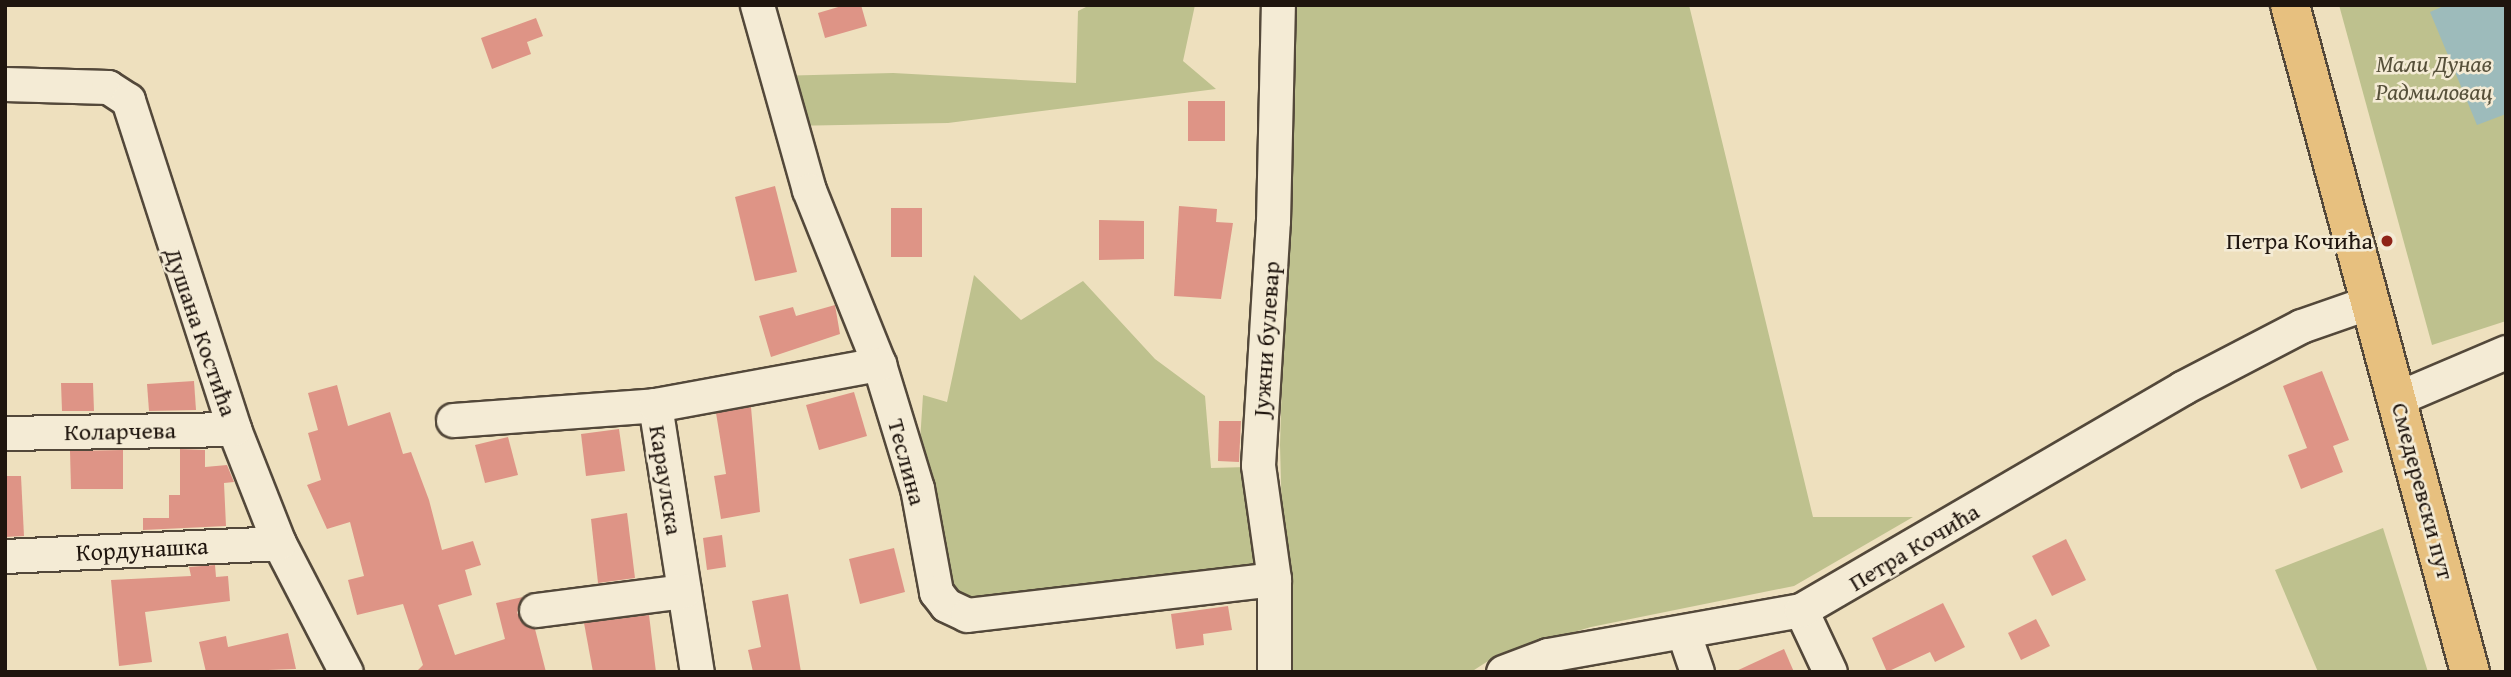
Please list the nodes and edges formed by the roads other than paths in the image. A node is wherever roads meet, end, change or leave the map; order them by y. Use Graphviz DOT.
graph roads {
  1 [pos="757,5"];
  2 [pos="1278,5"];
  3 [pos="2290,5"];
  4 [pos="5,84"];
  5 [pos="2371,307"];
  6 [pos="2506,352"];
  7 [pos="879,364"];
  8 [pos="2398,398"];
  9 [pos="655,405"];
  10 [pos="453,420"];
  11 [pos="234,429"];
  12 [pos="5,433"];
  13 [pos="279,543"];
  14 [pos="5,555"];
  15 [pos="1274,579"];
  16 [pos="684,591"];
  17 [pos="536,610"];
  18 [pos="1801,610"];
  19 [pos="1684,634"];
  20 [pos="346,672"];
  21 [pos="697,672"];
  22 [pos="1274,672"];
  23 [pos="1503,672"];
  24 [pos="1697,672"];
  25 [pos="1830,672"];
  26 [pos="2470,672"];
  1 -- 7 [label="street, Теслина"];
  2 -- 15 [label="street, Јужни булевар"];
  3 -- 5 [label="main road, Смедеревски пут"];
  4 -- 11 [label="street, Душана Костића"];
  5 -- 8 [label="main road, Смедеревски пут"];
  5 -- 18 [label="street, Петра Кочића"];
  6 -- 8 [label="street"];
  7 -- 9 [label="street"];
  7 -- 15 [label="street, Теслина"];
  8 -- 26 [label="main road, Смедеревски пут"];
  9 -- 10 [label="street, Караулска"];
  9 -- 16 [label="street, Караулска"];
  11 -- 12 [label="street, Коларчева"];
  11 -- 13 [label="street, Душана Костића"];
  13 -- 14 [label="street, Кордунашка"];
  13 -- 20 [label="street, Душана Костића"];
  15 -- 22 [label="street, Јужни булевар"];
  16 -- 17 [label="street"];
  16 -- 21 [label="street, Караулска"];
  18 -- 19 [label="street, Петра Кочића"];
  18 -- 25 [label="street"];
  19 -- 23 [label="street, Петра Кочића"];
  19 -- 24 [label="street"];
}
